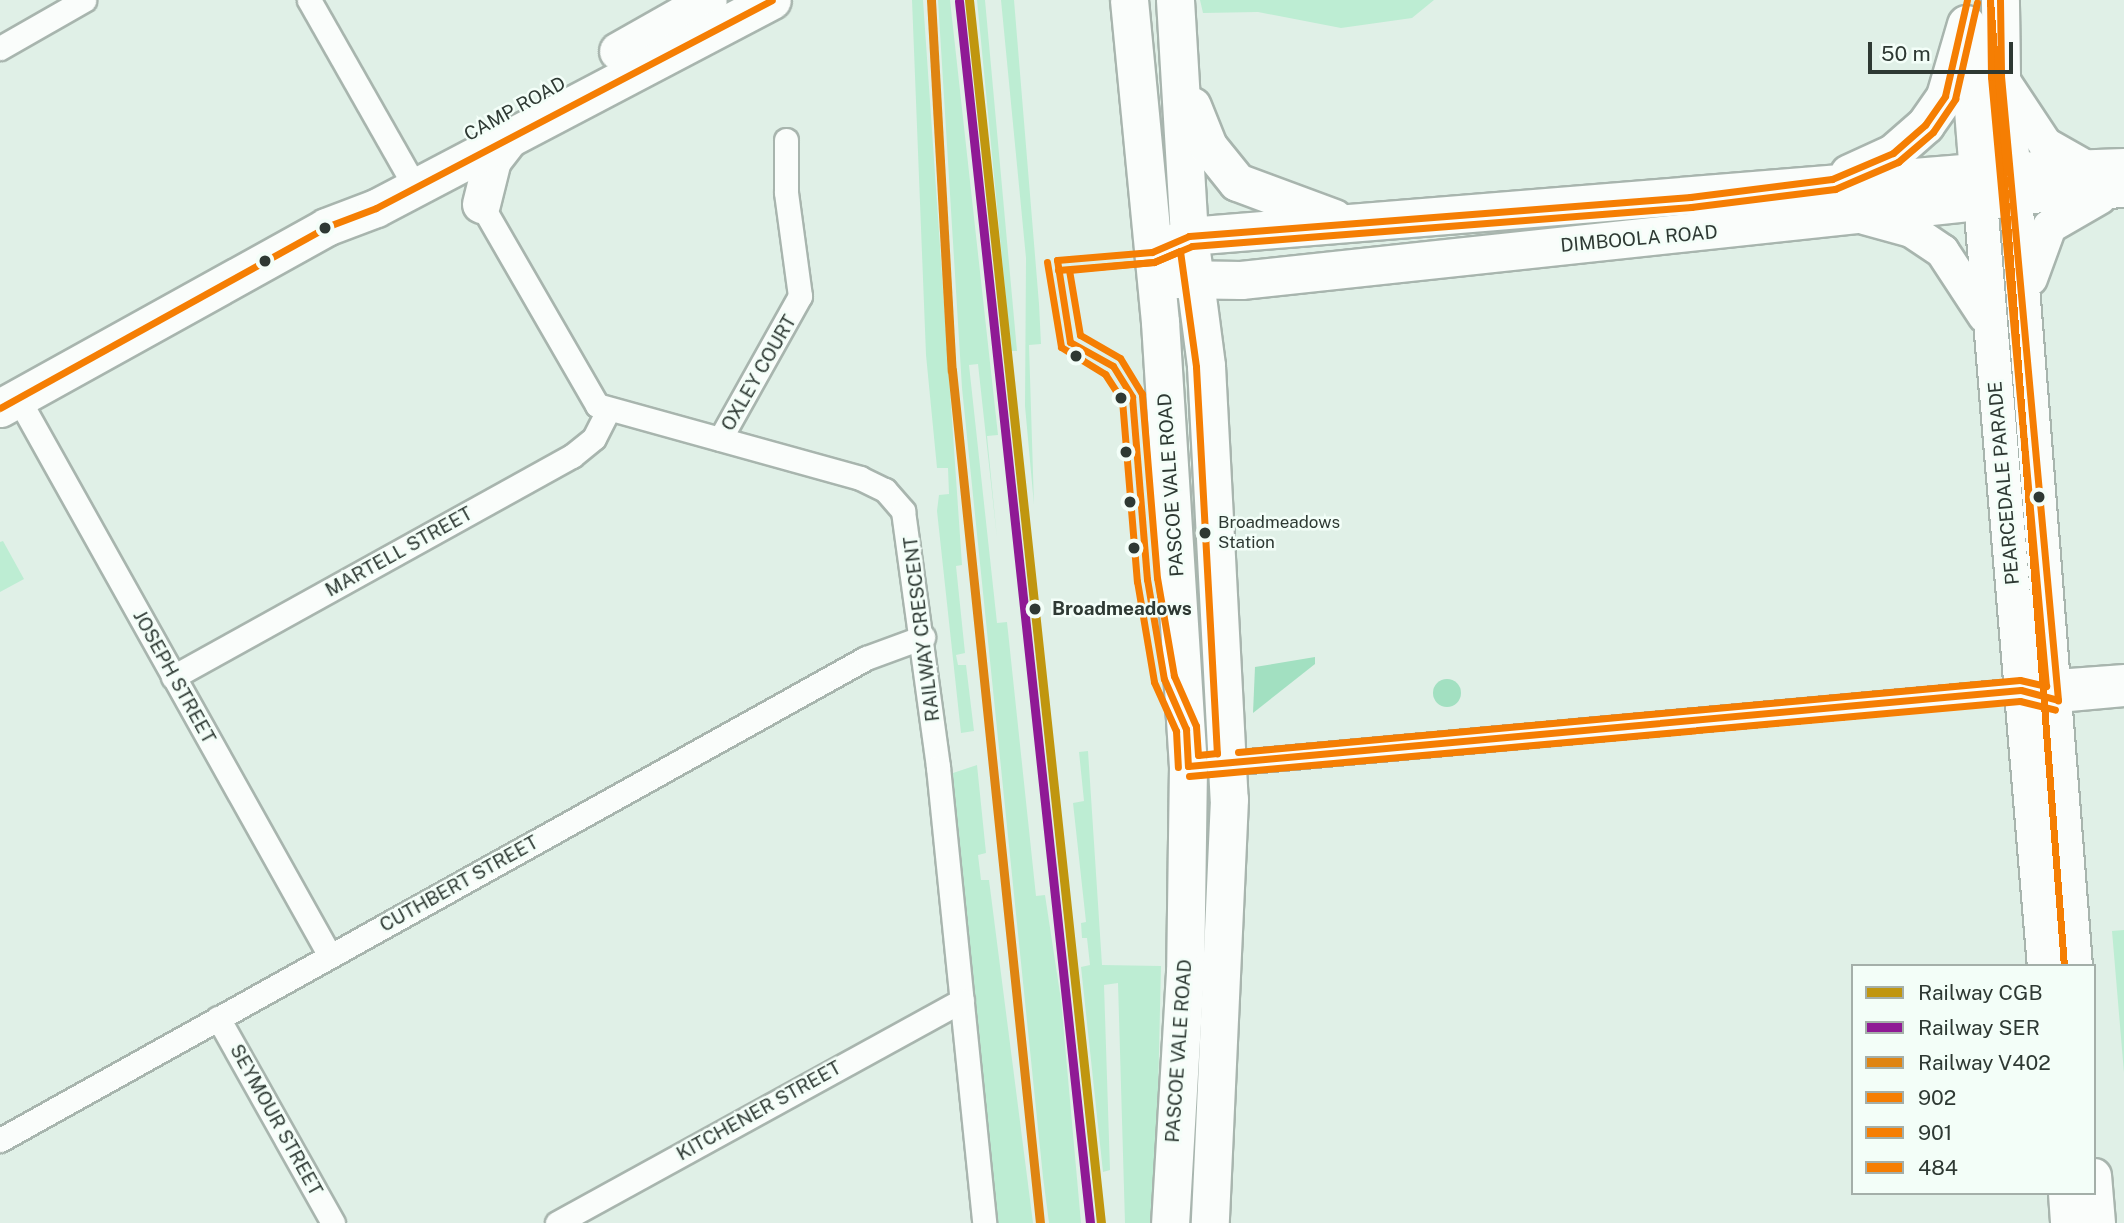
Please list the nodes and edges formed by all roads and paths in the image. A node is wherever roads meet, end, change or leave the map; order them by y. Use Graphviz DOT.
graph roads {
  1 [pos="84,0"];
  2 [pos="309,0"];
  3 [pos="708,0"];
  4 [pos="772,0"];
  5 [pos="1129,0"];
  6 [pos="1175,0"];
  7 [pos="2000,0"];
  8 [pos="1966,12"];
  9 [pos="0,48"];
  10 [pos="2001,76"];
  11 [pos="1183,78"];
  12 [pos="512,134"];
  13 [pos="786,140"];
  14 [pos="2084,166"];
  15 [pos="412,178"];
  16 [pos="1832,179"];
  17 [pos="2122,182"];
  18 [pos="1996,185"];
  19 [pos="481,204"];
  20 [pos="1864,217"];
  21 [pos="1366,225"];
  22 [pos="1189,236"];
  23 [pos="1153,264"];
  24 [pos="1196,283"];
  25 [pos="2025,296"];
  26 [pos="1990,330"];
  27 [pos="9,403"];
  28 [pos="608,411"];
  29 [pos="720,439"];
  30 [pos="923,637"];
  31 [pos="2124,676"];
  32 [pos="173,677"];
  33 [pos="2057,690"];
  34 [pos="2021,691"];
  35 [pos="2124,694"];
  36 [pos="1228,763"];
  37 [pos="1188,766"];
  38 [pos="330,956"];
  39 [pos="2044,964"];
  40 [pos="2076,964"];
  41 [pos="962,1000"];
  42 [pos="218,1018"];
  43 [pos="0,1140"];
  44 [pos="2065,1195"];
  45 [pos="2096,1195"];
  46 [pos="333,1223"];
  47 [pos="557,1223"];
  48 [pos="984,1223"];
  49 [pos="1170,1223"];
  50 [pos="1210,1223"];
  51 [pos="2067,1223"];
  52 [pos="2098,1223"];
  1 -- 9 [label="street"];
  2 -- 15 [label="street"];
  3 -- 15 [label="main road, CAMP ROAD"];
  4 -- 12 [label="main road, CAMP ROAD"];
  5 -- 23 [label="main road, PASCOE VALE ROAD"];
  6 -- 11 [label="main road, PASCOE VALE ROAD"];
  7 -- 10 [label="main road, PEARCEDALE PARADE"];
  8 -- 16 [label="main road"];
  8 -- 18 [label="main road, PEARCEDALE PARADE"];
  10 -- 14 [label="street"];
  10 -- 18 [label="main road, PEARCEDALE PARADE"];
  11 -- 21 [label="main road"];
  11 -- 22 [label="main road, PASCOE VALE ROAD"];
  12 -- 15 [label="main road, CAMP ROAD"];
  12 -- 19 [label="main road"];
  13 -- 29 [label="street, OXLEY COURT"];
  14 -- 17 [label="street, DIMBOOLA ROAD"];
  14 -- 18 [label="street, DIMBOOLA ROAD"];
  15 -- 19 [label="main road"];
  15 -- 27 [label="main road, CAMP ROAD"];
  16 -- 18 [label="main road, DIMBOOLA ROAD"];
  16 -- 21 [label="main road, DIMBOOLA ROAD"];
  17 -- 18 [label="street, DIMBOOLA ROAD"];
  17 -- 25 [label="street"];
  18 -- 20 [label="main road, DIMBOOLA ROAD"];
  18 -- 25 [label="street, PEARCEDALE PARADE"];
  18 -- 26 [label="street, PEARCEDALE PARADE"];
  19 -- 28 [label="street, RAILWAY CRESCENT"];
  20 -- 24 [label="main road, DIMBOOLA ROAD"];
  20 -- 26 [label="street"];
  21 -- 22 [label="main road, DIMBOOLA ROAD"];
  22 -- 23 [label="main road, DIMBOOLA ROAD"];
  22 -- 24 [label="main road, PASCOE VALE ROAD"];
  23 -- 24 [label="main road, DIMBOOLA ROAD"];
  23 -- 37 [label="main road, PASCOE VALE ROAD"];
  24 -- 36 [label="main road, PASCOE VALE ROAD"];
  25 -- 33 [label="street, PEARCEDALE PARADE"];
  26 -- 34 [label="street, PEARCEDALE PARADE"];
  27 -- 32 [label="street, JOSEPH STREET"];
  28 -- 29 [label="street, RAILWAY CRESCENT"];
  28 -- 32 [label="street, MARTELL STREET"];
  29 -- 30 [label="street, RAILWAY CRESCENT"];
  30 -- 38 [label="street, CUTHBERT STREET"];
  30 -- 41 [label="street, RAILWAY CRESCENT"];
  31 -- 33 [label="street"];
  32 -- 38 [label="street, JOSEPH STREET"];
  33 -- 34 [label="street"];
  33 -- 35 [label="street"];
  33 -- 40 [label="street, PEARCEDALE PARADE"];
  34 -- 36 [label="street"];
  34 -- 39 [label="street, PEARCEDALE PARADE"];
  36 -- 37 [label="street"];
  36 -- 50 [label="main road, PASCOE VALE ROAD"];
  37 -- 49 [label="main road, PASCOE VALE ROAD"];
  38 -- 42 [label="street, CUTHBERT STREET"];
  41 -- 47 [label="street, KITCHENER STREET"];
  41 -- 48 [label="street, RAILWAY CRESCENT"];
  42 -- 43 [label="street, CUTHBERT STREET"];
  42 -- 46 [label="street, SEYMOUR STREET"];
  44 -- 51 [label="street"];
  45 -- 52 [label="street"];
}
